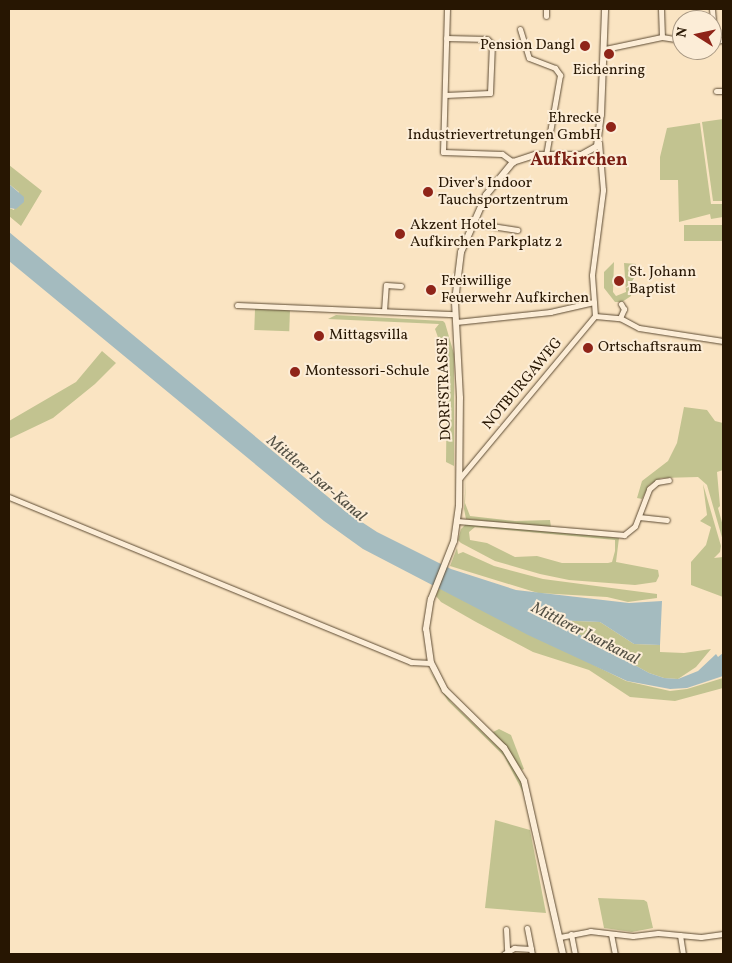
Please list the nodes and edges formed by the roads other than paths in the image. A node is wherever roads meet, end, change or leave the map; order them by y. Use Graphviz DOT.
graph roads {
  1 [pos="446,9"];
  2 [pos="546,9"];
  3 [pos="605,9"];
  4 [pos="661,9"];
  5 [pos="546,16"];
  6 [pos="520,29"];
  7 [pos="662,37"];
  8 [pos="446,38"];
  9 [pos="672,38"];
  10 [pos="605,49"];
  11 [pos="723,90"];
  12 [pos="716,92"];
  13 [pos="445,95"];
  14 [pos="599,142"];
  15 [pos="594,149"];
  16 [pos="546,156"];
  17 [pos="602,159"];
  18 [pos="513,162"];
  19 [pos="472,222"];
  20 [pos="517,230"];
  21 [pos="401,286"];
  22 [pos="594,302"];
  23 [pos="621,304"];
  24 [pos="237,305"];
  25 [pos="384,311"];
  26 [pos="455,314"];
  27 [pos="595,316"];
  28 [pos="620,318"];
  29 [pos="456,322"];
  30 [pos="723,340"];
  31 [pos="459,479"];
  32 [pos="669,480"];
  33 [pos="9,497"];
  34 [pos="639,517"];
  35 [pos="667,520"];
  36 [pos="456,521"];
  37 [pos="430,663"];
  38 [pos="555,920"];
  39 [pos="527,928"];
  40 [pos="506,929"];
  41 [pos="571,934"];
  42 [pos="612,934"];
  43 [pos="723,934"];
  44 [pos="680,935"];
  45 [pos="560,937"];
  46 [pos="506,952"];
  47 [pos="531,952"];
  48 [pos="562,954"];
  49 [pos="575,954"];
  50 [pos="615,954"];
  51 [pos="682,954"];
  1 -- 8 [label="street"];
  2 -- 5 [label="street"];
  3 -- 10 [label="street"];
  4 -- 7 [label="street"];
  6 -- 16 [label="street"];
  7 -- 9 [label="street"];
  7 -- 10 [label="street"];
  8 -- 13 [label="street"];
  8 -- 13 [label="street"];
  10 -- 14 [label="street"];
  11 -- 12 [label="street"];
  13 -- 18 [label="street"];
  14 -- 15 [label="street"];
  14 -- 17 [label="street"];
  15 -- 16 [label="street"];
  15 -- 17 [label="street"];
  16 -- 18 [label="street"];
  17 -- 22 [label="street"];
  18 -- 19 [label="street, DORFSTRASSE"];
  19 -- 20 [label="street"];
  19 -- 26 [label="street, DORFSTRASSE"];
  21 -- 25 [label="street"];
  22 -- 27 [label="street"];
  22 -- 29 [label="street"];
  23 -- 28 [label="street"];
  24 -- 25 [label="street"];
  25 -- 26 [label="street"];
  26 -- 29 [label="street, DORFSTRASSE"];
  27 -- 28 [label="street"];
  27 -- 31 [label="street, NOTBURGAWEG"];
  28 -- 30 [label="street"];
  29 -- 31 [label="street, DORFSTRASSE"];
  31 -- 36 [label="street, DORFSTRASSE"];
  32 -- 34 [label="street"];
  33 -- 37 [label="street"];
  34 -- 35 [label="street"];
  34 -- 36 [label="street"];
  36 -- 37 [label="street, DORFSTRASSE"];
  37 -- 38 [label="street"];
  38 -- 45 [label="street"];
  38 -- 48 [label="street"];
  39 -- 47 [label="street"];
  40 -- 46 [label="street"];
  41 -- 42 [label="street"];
  41 -- 45 [label="street"];
  41 -- 49 [label="street"];
  42 -- 44 [label="street"];
  42 -- 50 [label="street"];
  43 -- 44 [label="street"];
  44 -- 51 [label="street"];
  45 -- 48 [label="street"];
  46 -- 47 [label="street"];
}
